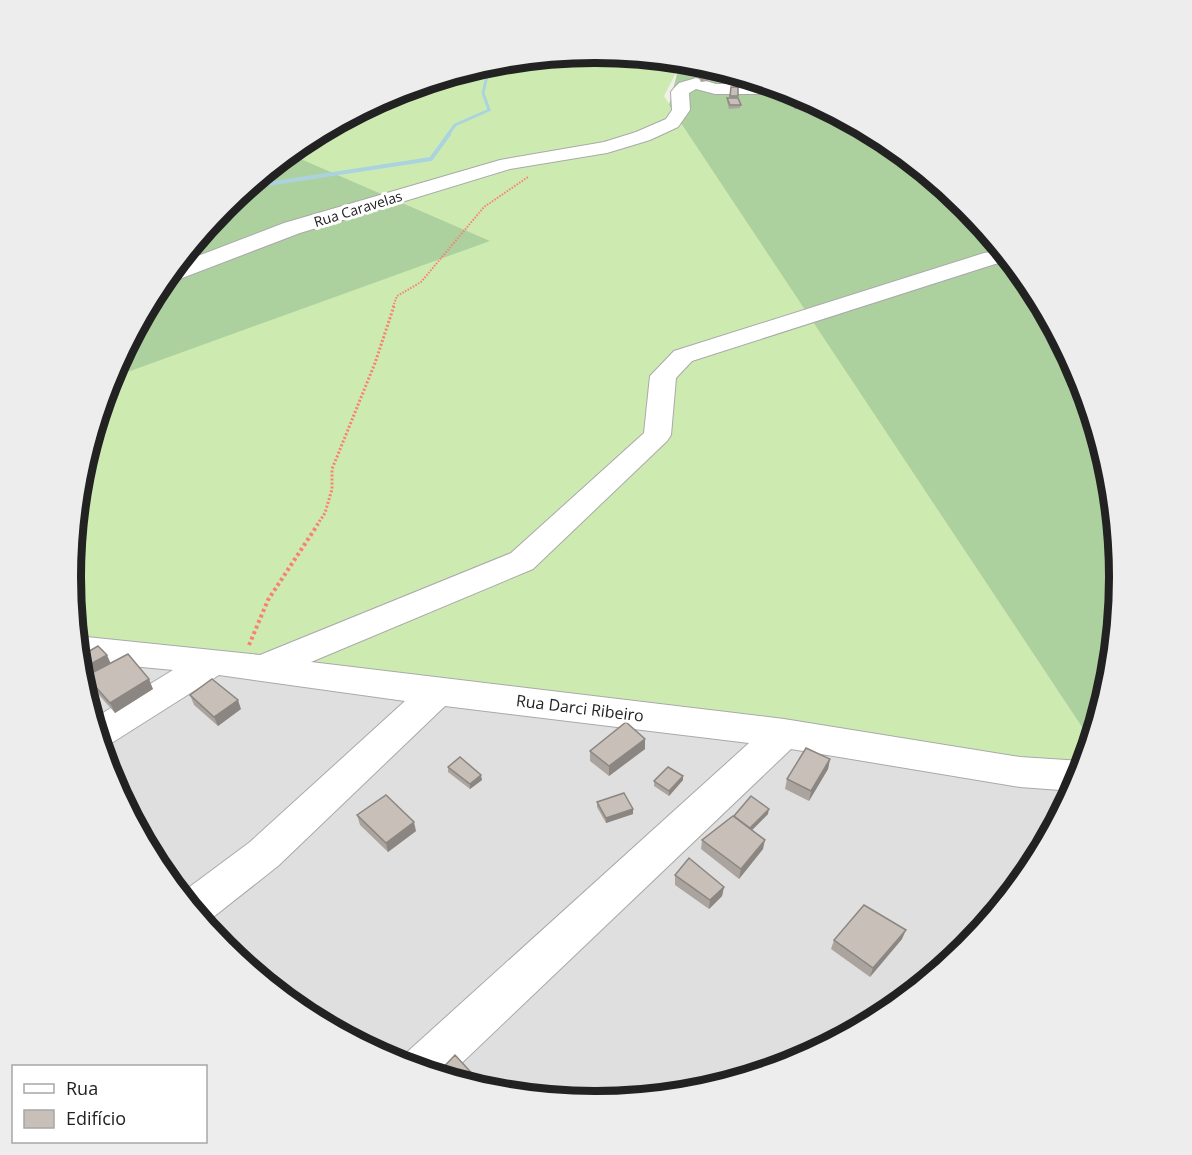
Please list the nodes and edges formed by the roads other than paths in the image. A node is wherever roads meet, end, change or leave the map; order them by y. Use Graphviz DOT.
graph roads {
  1 [pos="692,72"];
  2 [pos="696,83"];
  3 [pos="757,89"];
  4 [pos="998,257"];
  5 [pos="185,269"];
  6 [pos="87,649"];
  7 [pos="239,665"];
  8 [pos="438,692"];
  9 [pos="105,731"];
  10 [pos="784,733"];
  11 [pos="1071,775"];
  12 [pos="199,904"];
  13 [pos="428,1064"];
  1 -- 2 [label="street"];
  2 -- 3 [label="street"];
  2 -- 5 [label="street, Rua Caravelas"];
  4 -- 7 [label="street"];
  6 -- 7 [label="street, Rua Darci Ribeiro"];
  7 -- 8 [label="street, Rua Darci Ribeiro"];
  7 -- 9 [label="street"];
  8 -- 10 [label="street, Rua Darci Ribeiro"];
  8 -- 12 [label="street"];
  10 -- 11 [label="street, Rua Darci Ribeiro"];
  10 -- 13 [label="street"];
}
